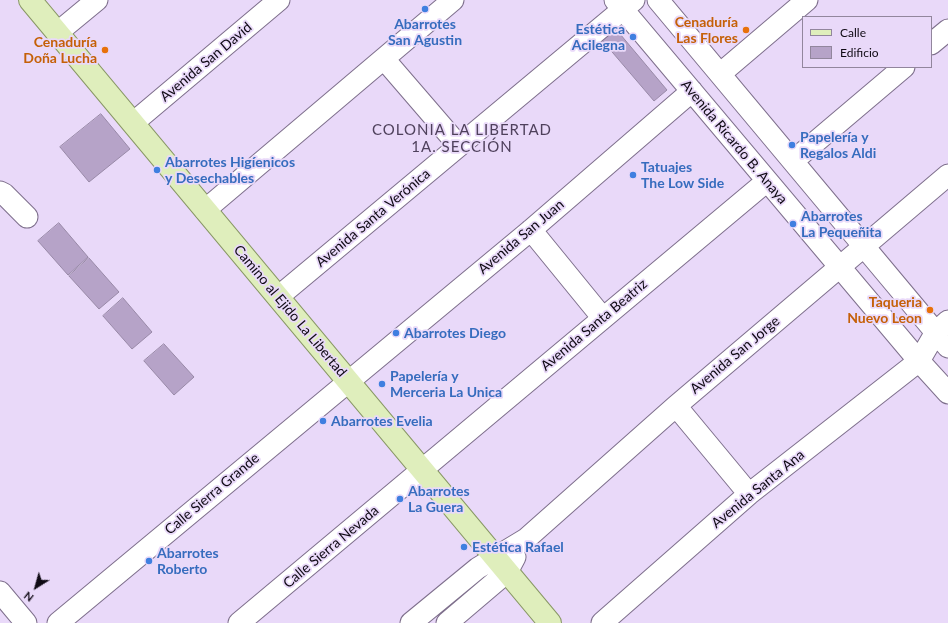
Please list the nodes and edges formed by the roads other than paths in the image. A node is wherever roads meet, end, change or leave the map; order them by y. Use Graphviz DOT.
graph roads {
  1 [pos="30,0"];
  2 [pos="97,0"];
  3 [pos="279,0"];
  4 [pos="453,0"];
  5 [pos="658,0"];
  6 [pos="807,0"];
  7 [pos="624,3"];
  8 [pos="948,30"];
  9 [pos="57,33"];
  10 [pos="932,43"];
  11 [pos="384,59"];
  12 [pos="903,68"];
  13 [pos="720,74"];
  14 [pos="692,91"];
  15 [pos="133,123"];
  16 [pos="459,146"];
  17 [pos="792,161"];
  18 [pos="948,175"];
  19 [pos="767,181"];
  20 [pos="0,192"];
  21 [pos="205,210"];
  22 [pos="27,217"];
  23 [pos="531,230"];
  24 [pos="864,246"];
  25 [pos="839,267"];
  26 [pos="278,297"];
  27 [pos="602,317"];
  28 [pos="944,333"];
  29 [pos="948,359"];
  30 [pos="919,361"];
  31 [pos="348,381"];
  32 [pos="948,393"];
  33 [pos="676,406"];
  34 [pos="423,471"];
  35 [pos="749,494"];
  36 [pos="501,564"];
  37 [pos="0,592"];
  38 [pos="26,623"];
  39 [pos="58,623"];
  40 [pos="239,623"];
  41 [pos="411,623"];
  42 [pos="447,623"];
  43 [pos="550,623"];
  44 [pos="602,623"];
  1 -- 9 [label="main road, Camino al Ejido La Libertad"];
  2 -- 9 [label="street"];
  3 -- 15 [label="street, Avenida San David"];
  4 -- 11 [label="street"];
  5 -- 13 [label="street"];
  6 -- 13 [label="street"];
  7 -- 14 [label="street, Avenida Ricardo B. Anaya"];
  7 -- 16 [label="street, Avenida Santa Verónica"];
  8 -- 10 [label="street"];
  9 -- 15 [label="main road, Camino al Ejido La Libertad"];
  11 -- 16 [label="street"];
  11 -- 21 [label="street"];
  12 -- 17 [label="street"];
  13 -- 17 [label="street"];
  14 -- 19 [label="street, Avenida Ricardo B. Anaya"];
  14 -- 23 [label="street, Avenida San Juan"];
  15 -- 21 [label="main road, Camino al Ejido La Libertad"];
  16 -- 26 [label="street, Avenida Santa Verónica"];
  17 -- 24 [label="street"];
  18 -- 24 [label="street, Avenida San Jorge"];
  19 -- 25 [label="street, Avenida Ricardo B. Anaya"];
  19 -- 27 [label="street, Avenida Santa Beatriz"];
  20 -- 22 [label="street"];
  21 -- 26 [label="main road, Camino al Ejido La Libertad"];
  23 -- 27 [label="street"];
  23 -- 31 [label="street, Avenida San Juan"];
  24 -- 25 [label="street, Avenida San Jorge"];
  24 -- 28 [label="street"];
  25 -- 30 [label="street, Avenida Ricardo B. Anaya"];
  25 -- 33 [label="street, Avenida San Jorge"];
  26 -- 31 [label="main road, Camino al Ejido La Libertad"];
  27 -- 34 [label="street, Avenida Santa Beatriz"];
  28 -- 30 [label="street, Avenida Santa Ana"];
  29 -- 30 [label="street"];
  30 -- 32 [label="street, Avenida Ricardo B. Anaya"];
  30 -- 35 [label="street, Avenida Santa Ana"];
  31 -- 34 [label="main road, Camino al Ejido La Libertad"];
  31 -- 39 [label="street, Calle Sierra Grande"];
  33 -- 35 [label="street"];
  33 -- 36 [label="street, Avenida San Jorge"];
  34 -- 36 [label="main road, Camino al Ejido La Libertad"];
  34 -- 40 [label="street, Calle Sierra Nevada"];
  35 -- 44 [label="street, Avenida Santa Ana"];
  36 -- 41 [label="street"];
  36 -- 42 [label="street"];
  36 -- 43 [label="main road, Camino al Ejido La Libertad"];
  37 -- 38 [label="street"];
}
